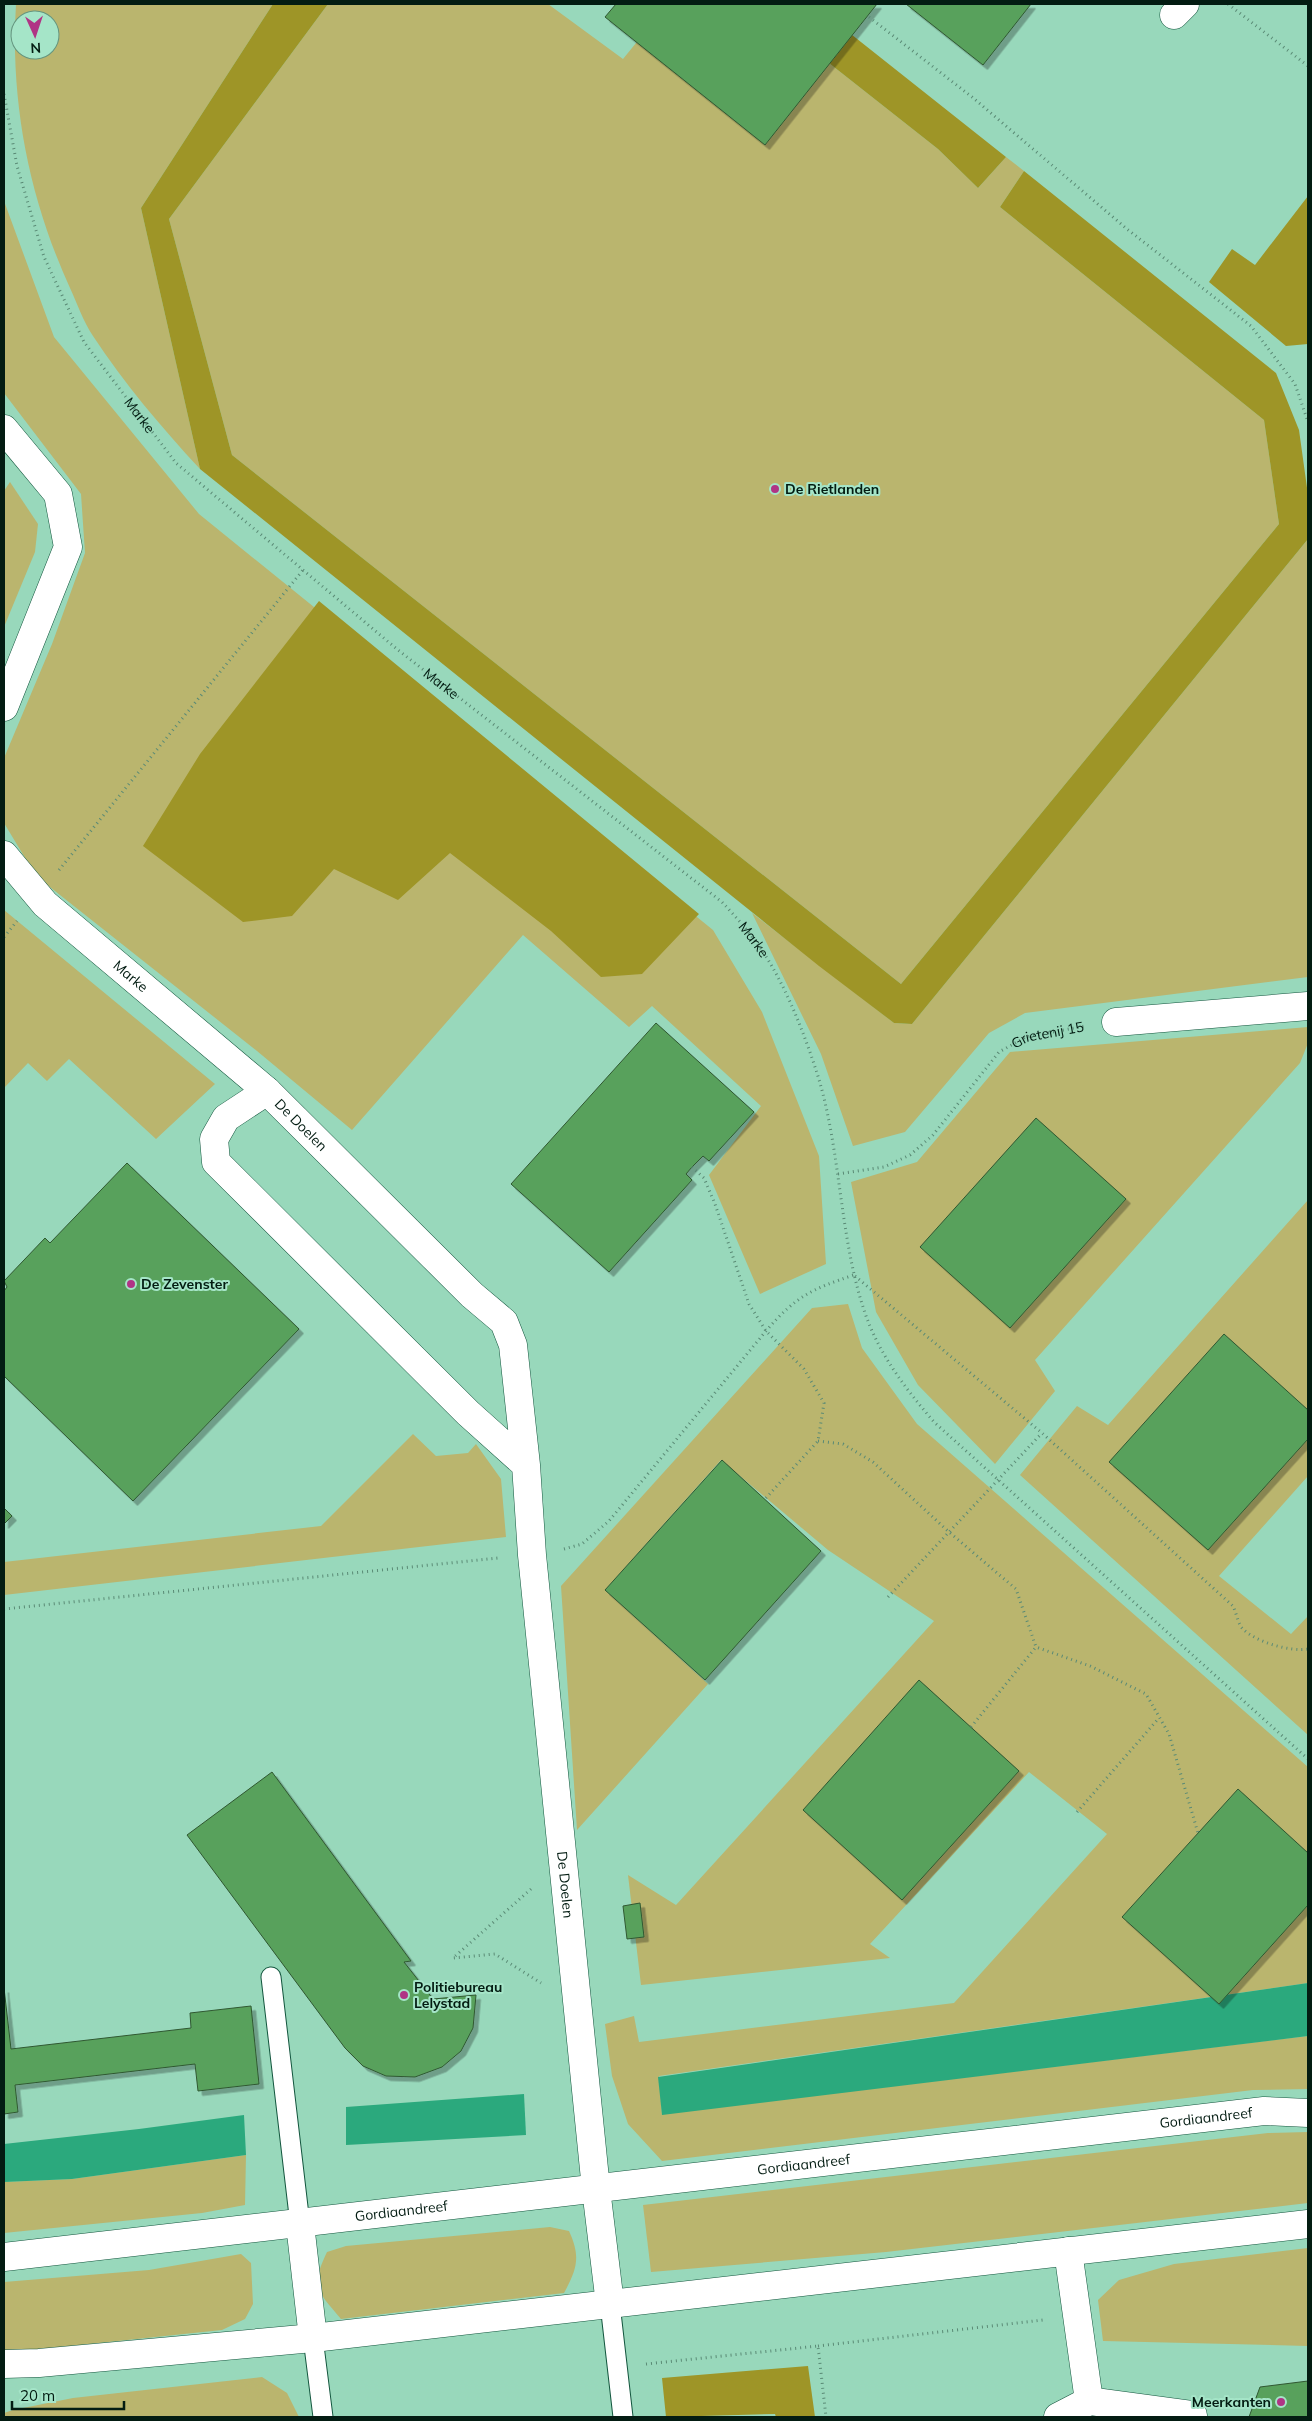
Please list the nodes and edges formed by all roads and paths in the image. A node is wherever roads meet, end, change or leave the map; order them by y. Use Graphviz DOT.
graph roads {
  1 [pos="1228,4"];
  2 [pos="869,16"];
  3 [pos="1308,66"];
  4 [pos="4,94"];
  5 [pos="1308,422"];
  6 [pos="4,431"];
  7 [pos="303,570"];
  8 [pos="4,707"];
  9 [pos="4,855"];
  10 [pos="38,896"];
  11 [pos="4,936"];
  12 [pos="1308,1006"];
  13 [pos="1116,1022"];
  14 [pos="267,1091"];
  15 [pos="692,1167"];
  16 [pos="838,1174"];
  17 [pos="854,1275"];
  18 [pos="766,1331"];
  19 [pos="1042,1433"];
  20 [pos="818,1441"];
  21 [pos="526,1465"];
  22 [pos="998,1480"];
  23 [pos="764,1499"];
  24 [pos="949,1532"];
  25 [pos="532,1555"];
  26 [pos="888,1597"];
  27 [pos="4,1608"];
  28 [pos="1036,1647"];
  29 [pos="1308,1649"];
  30 [pos="1160,1718"];
  31 [pos="971,1727"];
  32 [pos="1308,1758"];
  33 [pos="1077,1812"];
  34 [pos="1198,1833"];
  35 [pos="564,1860"];
  36 [pos="271,1977"];
  37 [pos="578,2007"];
  38 [pos="1308,2113"];
  39 [pos="596,2189"];
  40 [pos="300,2224"];
  41 [pos="1308,2224"];
  42 [pos="1068,2251"];
  43 [pos="4,2257"];
  44 [pos="610,2304"];
  45 [pos="1077,2316"];
  46 [pos="313,2338"];
  47 [pos="818,2346"];
  48 [pos="39,2363"];
  49 [pos="4,2364"];
  50 [pos="617,2367"];
  51 [pos="4,2384"];
  52 [pos="1089,2402"];
  53 [pos="1193,2415"];
  54 [pos="323,2417"];
  55 [pos="623,2417"];
  56 [pos="826,2417"];
  57 [pos="1058,2417"];
  1 -- 3 [label="path"];
  2 -- 5 [label="path"];
  4 -- 7 [label="path, Marke"];
  6 -- 8 [label="street"];
  7 -- 10 [label="path"];
  7 -- 16 [label="path, Marke"];
  9 -- 10 [label="street, Marke"];
  10 -- 11 [label="path"];
  10 -- 14 [label="street, Marke"];
  12 -- 13 [label="street"];
  13 -- 16 [label="path, Grietenij 15"];
  14 -- 21 [label="street, De Doelen"];
  14 -- 21 [label="street, De Doelen"];
  15 -- 18 [label="path"];
  16 -- 17 [label="path, Marke"];
  17 -- 18 [label="path"];
  17 -- 19 [label="path"];
  17 -- 22 [label="path, Marke"];
  18 -- 20 [label="path"];
  18 -- 25 [label="path"];
  19 -- 22 [label="path"];
  19 -- 29 [label="path"];
  20 -- 23 [label="path"];
  20 -- 24 [label="path"];
  21 -- 25 [label="street, De Doelen"];
  22 -- 24 [label="path"];
  22 -- 32 [label="path, Marke"];
  24 -- 26 [label="path"];
  24 -- 28 [label="path"];
  25 -- 27 [label="path"];
  25 -- 35 [label="street, De Doelen"];
  28 -- 30 [label="path"];
  28 -- 31 [label="path"];
  30 -- 33 [label="path"];
  30 -- 34 [label="path"];
  35 -- 37 [label="street, De Doelen"];
  35 -- 37 [label="path"];
  36 -- 40 [label="lane"];
  37 -- 39 [label="street, De Doelen"];
  38 -- 39 [label="street, Gordiaandreef"];
  39 -- 40 [label="street, Gordiaandreef"];
  39 -- 44 [label="street, De Doelen"];
  40 -- 43 [label="street, Gordiaandreef"];
  40 -- 46 [label="street"];
  41 -- 42 [label="street"];
  42 -- 44 [label="street"];
  42 -- 45 [label="street"];
  44 -- 46 [label="street"];
  44 -- 50 [label="lane"];
  45 -- 47 [label="path"];
  45 -- 52 [label="street"];
  46 -- 48 [label="street"];
  46 -- 54 [label="lane"];
  47 -- 50 [label="path"];
  47 -- 56 [label="path"];
  48 -- 49 [label="street"];
  48 -- 51 [label="street"];
  50 -- 55 [label="lane"];
  52 -- 53 [label="street"];
  52 -- 57 [label="street"];
}
